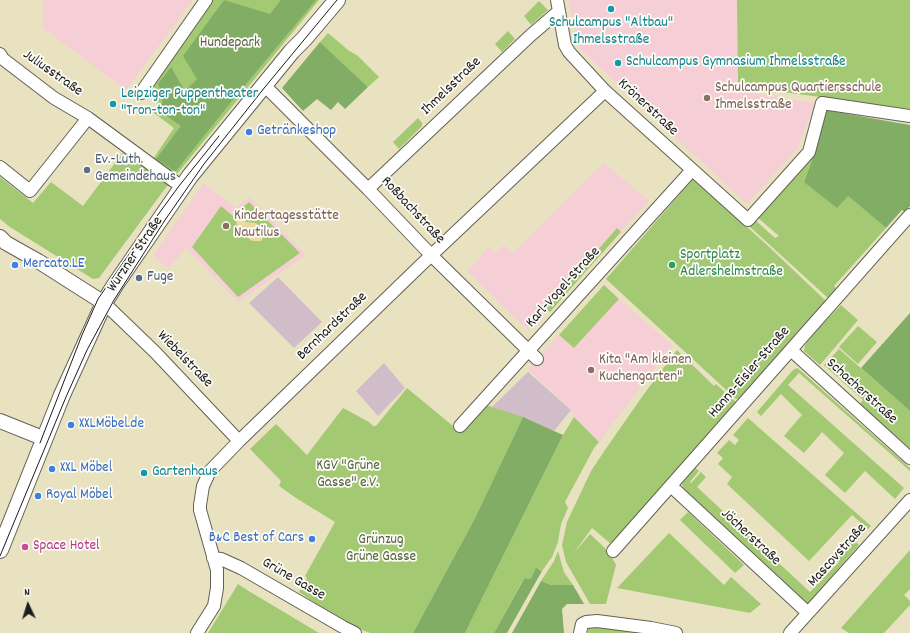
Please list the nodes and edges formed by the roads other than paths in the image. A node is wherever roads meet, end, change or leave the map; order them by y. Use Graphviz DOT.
graph roads {
  1 [pos="206,0"];
  2 [pos="337,0"];
  3 [pos="558,5"];
  4 [pos="0,54"];
  5 [pos="264,85"];
  6 [pos="605,91"];
  7 [pos="141,93"];
  8 [pos="910,116"];
  9 [pos="88,118"];
  10 [pos="0,167"];
  11 [pos="692,170"];
  12 [pos="182,187"];
  13 [pos="368,189"];
  14 [pos="910,215"];
  15 [pos="0,237"];
  16 [pos="431,255"];
  17 [pos="104,304"];
  18 [pos="791,350"];
  19 [pos="533,355"];
  20 [pos="0,421"];
  21 [pos="460,426"];
  22 [pos="45,439"];
  23 [pos="239,441"];
  24 [pos="910,458"];
  25 [pos="671,486"];
  26 [pos="910,500"];
  27 [pos="0,550"];
  28 [pos="613,551"];
  29 [pos="213,558"];
  30 [pos="808,613"];
  31 [pos="197,633"];
  32 [pos="355,633"];
  33 [pos="580,633"];
  34 [pos="676,633"];
  35 [pos="790,633"];
  1 -- 7 [label="street"];
  2 -- 5 [label="main road, Wurzner Straße"];
  3 -- 6 [label="street, Krönerstraße"];
  3 -- 13 [label="street, Ihmelsstraße"];
  4 -- 9 [label="street, Juliusstraße"];
  5 -- 12 [label="main road, Wurzner Straße"];
  5 -- 13 [label="street, Roßbachstraße"];
  6 -- 11 [label="street, Krönerstraße"];
  6 -- 16 [label="street, Bernhardstraße"];
  8 -- 11 [label="street, Krönerstraße"];
  9 -- 10 [label="street, Juliusstraße"];
  9 -- 12 [label="street, Juliusstraße"];
  11 -- 19 [label="street, Karl-Vogel-Straße"];
  12 -- 17 [label="main road, Wurzner Straße"];
  13 -- 16 [label="street, Roßbachstraße"];
  14 -- 18 [label="street, Hanns-Eisler-Straße"];
  15 -- 17 [label="street"];
  16 -- 19 [label="street, Roßbachstraße"];
  16 -- 23 [label="street, Bernhardstraße"];
  17 -- 22 [label="main road, Wurzner Straße"];
  17 -- 23 [label="street, Wiebelstraße"];
  18 -- 24 [label="street, Schacherstraße"];
  18 -- 25 [label="street, Hanns-Eisler-Straße"];
  19 -- 21 [label="street, Karl-Vogel-Straße"];
  20 -- 22 [label="street"];
  22 -- 27 [label="main road, Wurzner Straße"];
  23 -- 29 [label="street, Bernhardstraße"];
  25 -- 28 [label="street, Hanns-Eisler-Straße"];
  25 -- 30 [label="street, Jöcherstraße"];
  26 -- 30 [label="street, Mascovstraße"];
  29 -- 31 [label="street, Bernhardstraße"];
  29 -- 32 [label="street, Grüne Gasse"];
  30 -- 35 [label="street, Mascovstraße"];
  33 -- 34 [label="street"];
}
